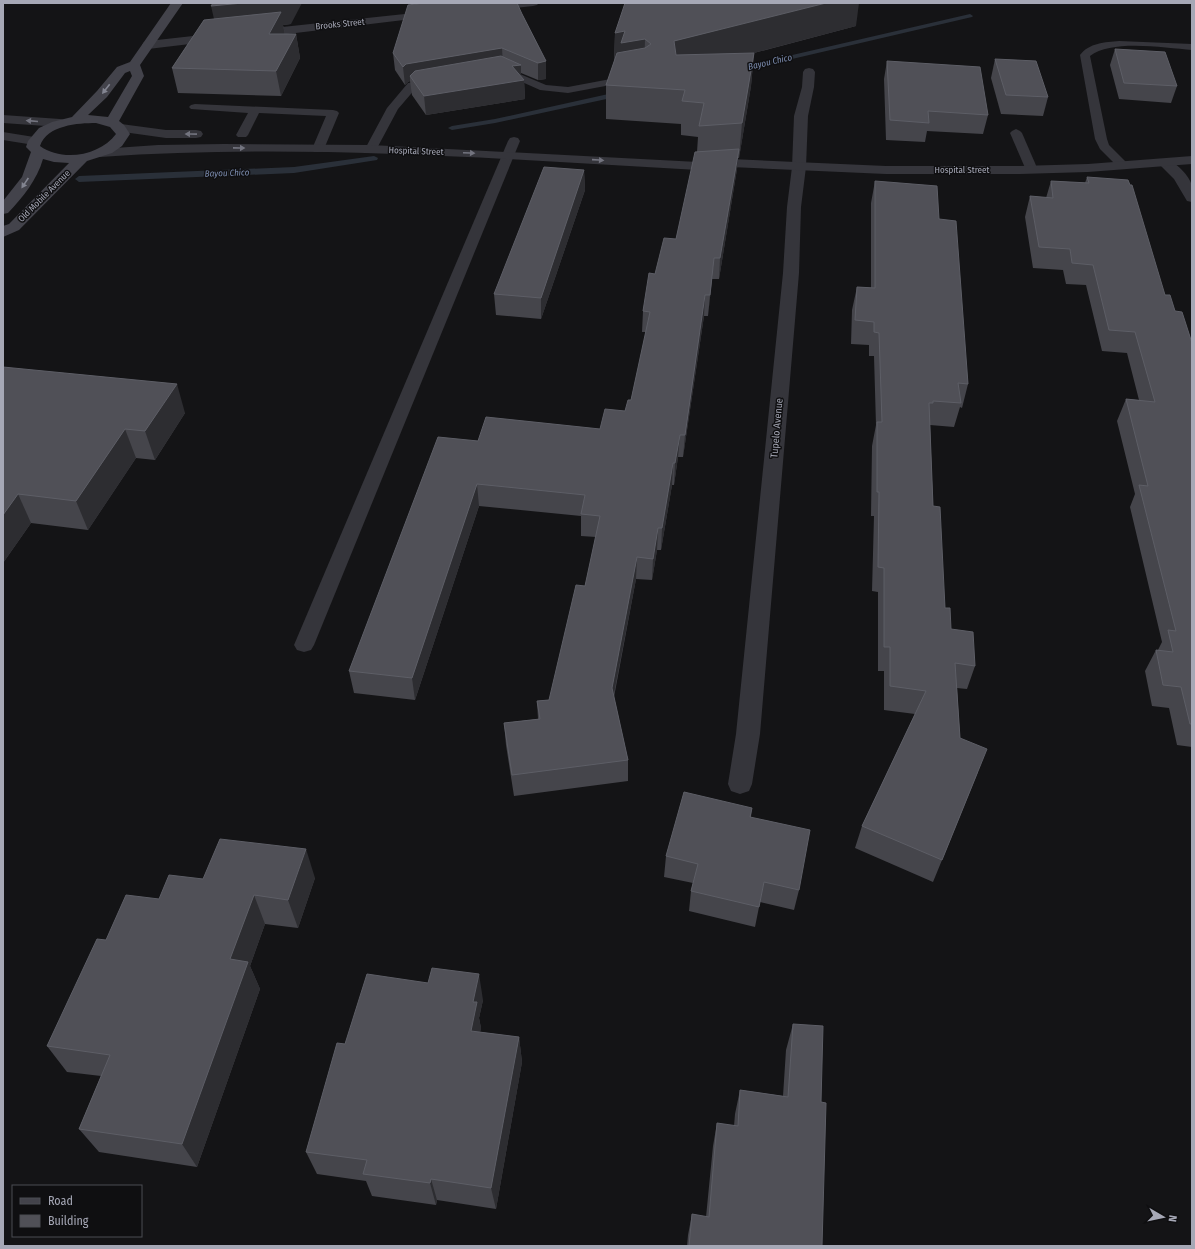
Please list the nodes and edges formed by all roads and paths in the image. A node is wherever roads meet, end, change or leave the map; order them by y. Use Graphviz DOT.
graph roads {
  1 [pos="177,3"];
  2 [pos="533,3"];
  3 [pos="478,9"];
  4 [pos="447,12"];
  5 [pos="244,35"];
  6 [pos="229,36"];
  7 [pos="148,45"];
  8 [pos="1192,47"];
  9 [pos="134,65"];
  10 [pos="809,72"];
  11 [pos="488,73"];
  12 [pos="644,76"];
  13 [pos="450,79"];
  14 [pos="195,107"];
  15 [pos="255,110"];
  16 [pos="3,119"];
  17 [pos="76,120"];
  18 [pos="60,123"];
  19 [pos="116,125"];
  20 [pos="1016,133"];
  21 [pos="212,134"];
  22 [pos="227,134"];
  23 [pos="242,134"];
  24 [pos="256,135"];
  25 [pos="309,135"];
  26 [pos="324,135"];
  27 [pos="339,135"];
  28 [pos="362,135"];
  29 [pos="378,135"];
  30 [pos="3,136"];
  31 [pos="392,136"];
  32 [pos="498,140"];
  33 [pos="518,146"];
  34 [pos="36,147"];
  35 [pos="318,149"];
  36 [pos="371,149"];
  37 [pos="100,153"];
  38 [pos="698,153"];
  39 [pos="83,157"];
  40 [pos="1192,160"];
  41 [pos="731,163"];
  42 [pos="1165,163"];
  43 [pos="1123,165"];
  44 [pos="799,167"];
  45 [pos="1032,170"];
  46 [pos="1192,198"];
  47 [pos="3,210"];
  48 [pos="3,232"];
  49 [pos="304,645"];
  50 [pos="740,784"];
  1 -- 7 [label="main road"];
  2 -- 3 [label="street"];
  4 -- 5 [label="street, Brooks Street"];
  6 -- 7 [label="street"];
  7 -- 9 [label="main road"];
  8 -- 43 [label="lane"];
  9 -- 17 [label="main road, one-way"];
  9 -- 19 [label="main road, Old Mobile Avenue"];
  10 -- 44 [label="street, Tupelo Avenue"];
  11 -- 12 [label="lane"];
  13 -- 29 [label="lane"];
  14 -- 15 [label="lane"];
  15 -- 23 [label="lane"];
  15 -- 26 [label="lane"];
  18 -- 16 [label="street, one-way"];
  17 -- 18 [label="main road"];
  17 -- 19 [label="main road"];
  18 -- 34 [label="main road"];
  21 -- 19 [label="street, one-way"];
  19 -- 37 [label="main road, Old Mobile Avenue"];
  20 -- 45 [label="lane"];
  22 -- 23 [label="street"];
  23 -- 24 [label="street"];
  25 -- 26 [label="street"];
  26 -- 27 [label="street"];
  26 -- 35 [label="lane"];
  28 -- 29 [label="street, Hospital Street"];
  29 -- 31 [label="street, Hospital Street"];
  29 -- 36 [label="lane"];
  30 -- 34 [label="street"];
  32 -- 33 [label="street, Hospital Street"];
  36 -- 33 [label="street, Hospital Street, one-way"];
  33 -- 41 [label="street, Hospital Street, one-way"];
  33 -- 49 [label="lane"];
  34 -- 39 [label="main road, Old Mobile Avenue"];
  34 -- 47 [label="main road, Old Mobile Avenue, one-way"];
  35 -- 36 [label="street, Hospital Street"];
  37 -- 35 [label="street, Hospital Street, one-way"];
  37 -- 39 [label="main road, Old Mobile Avenue"];
  38 -- 41 [label="street, Hospital Street"];
  39 -- 48 [label="main road, Old Mobile Avenue"];
  40 -- 42 [label="street, Hospital Street"];
  41 -- 44 [label="street, Hospital Street"];
  42 -- 43 [label="street, Hospital Street"];
  42 -- 46 [label="street"];
  43 -- 45 [label="street, Hospital Street"];
  44 -- 45 [label="street, Hospital Street"];
  44 -- 50 [label="street, Tupelo Avenue"];
}
